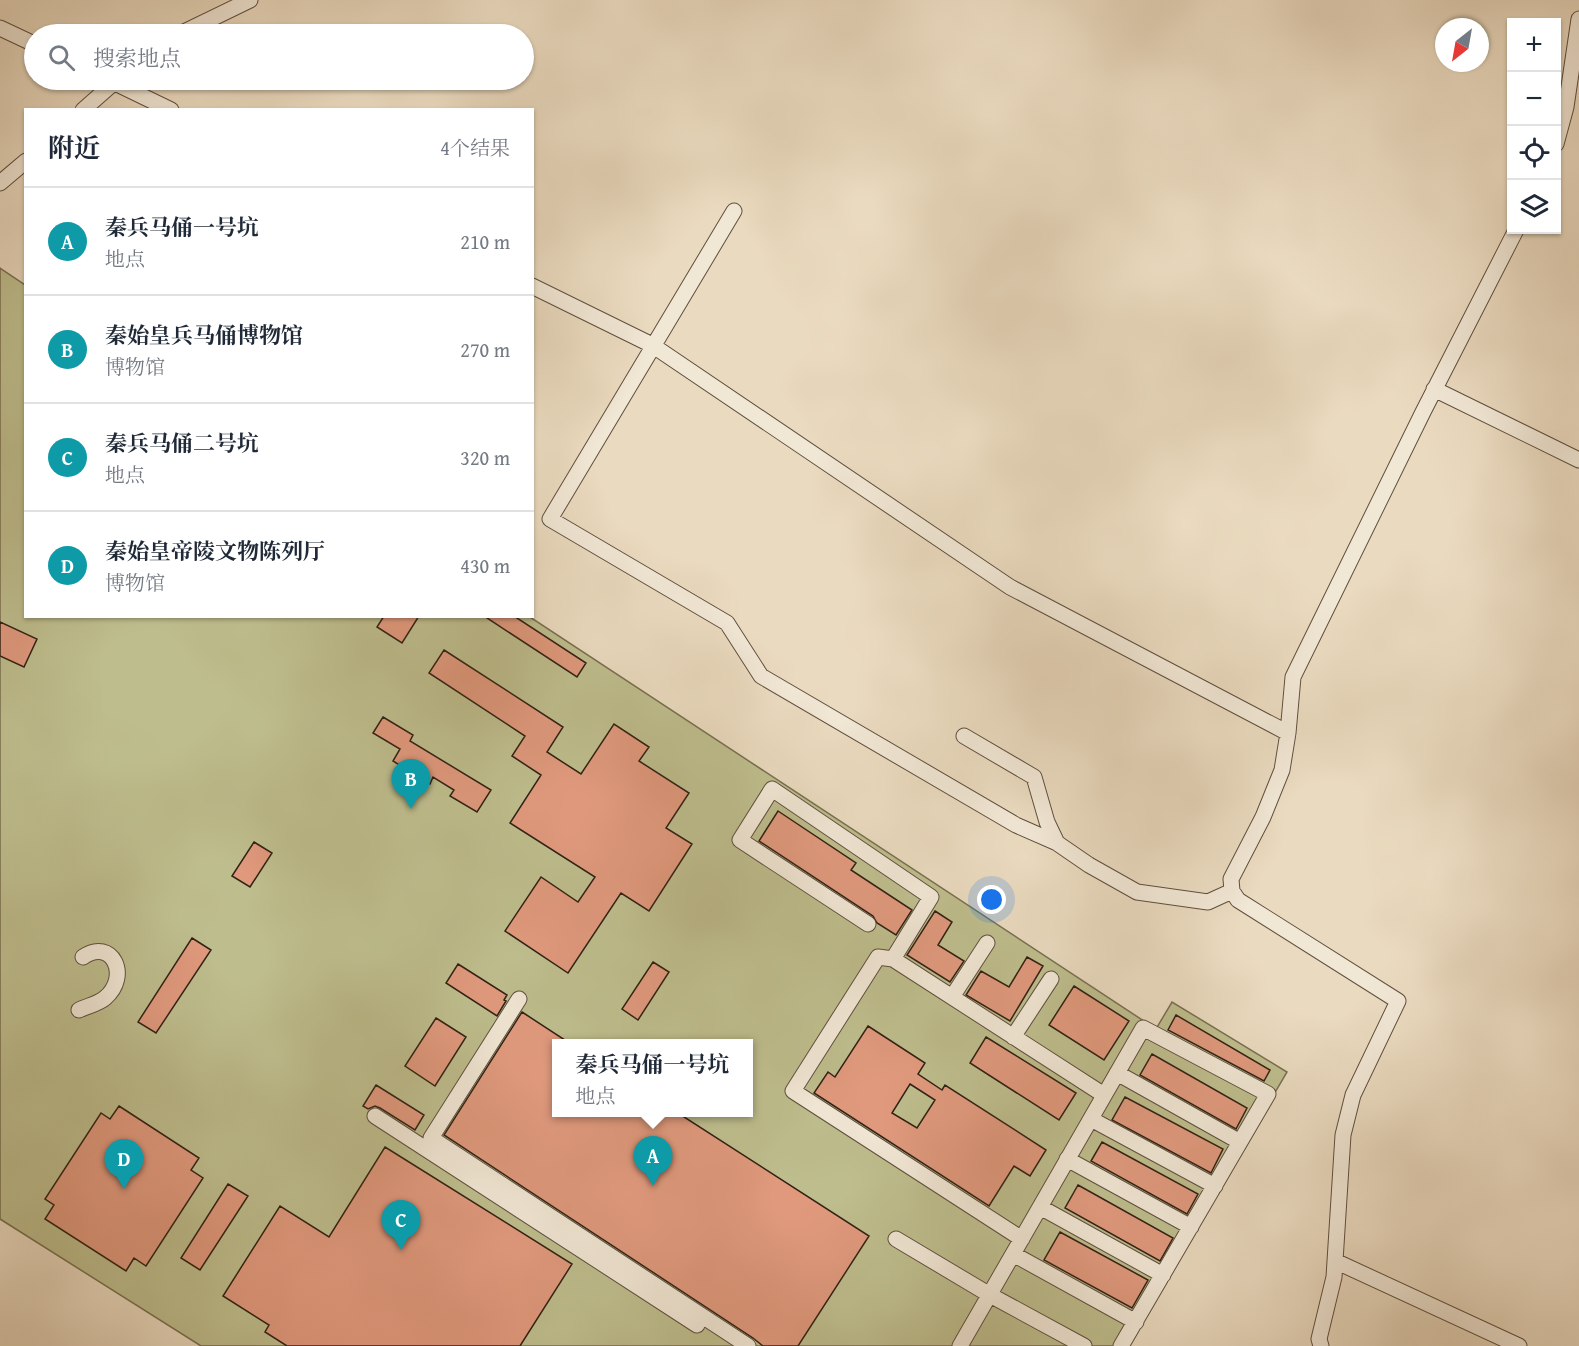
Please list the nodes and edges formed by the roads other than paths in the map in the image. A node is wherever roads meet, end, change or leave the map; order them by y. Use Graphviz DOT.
graph roads {
  1 [pos="250,0"];
  2 [pos="1579,19"];
  3 [pos="201,24"];
  4 [pos="0,28"];
  5 [pos="24,39"];
  6 [pos="104,90"];
  7 [pos="133,90"];
  8 [pos="85,108"];
  9 [pos="167,108"];
  10 [pos="1561,128"];
  11 [pos="24,163"];
  12 [pos="0,183"];
  13 [pos="734,211"];
  14 [pos="1514,234"];
  15 [pos="534,287"];
  16 [pos="652,345"];
  17 [pos="1434,389"];
  18 [pos="1579,460"];
  19 [pos="1288,733"];
  20 [pos="964,736"];
  21 [pos="1057,843"];
  22 [pos="1232,891"];
  23 [pos="868,924"];
  24 [pos="987,942"];
  25 [pos="83,957"];
  26 [pos="893,959"];
  27 [pos="1051,979"];
  28 [pos="952,997"];
  29 [pos="519,999"];
  30 [pos="79,1010"];
  31 [pos="1013,1036"];
  32 [pos="1117,1073"];
  33 [pos="1104,1095"];
  34 [pos="375,1116"];
  35 [pos="1091,1119"];
  36 [pos="1240,1142"];
  37 [pos="1067,1160"];
  38 [pos="1215,1186"];
  39 [pos="1040,1207"];
  40 [pos="1191,1227"];
  41 [pos="896,1239"];
  42 [pos="1022,1239"];
  43 [pos="1013,1254"];
  44 [pos="1335,1261"];
  45 [pos="1163,1275"];
  46 [pos="990,1294"];
  47 [pos="1136,1322"];
  48 [pos="729,1346"];
  49 [pos="748,1346"];
  50 [pos="960,1346"];
  51 [pos="1084,1346"];
  52 [pos="1121,1346"];
  53 [pos="1321,1346"];
  54 [pos="1519,1346"];
  1 -- 3 [label="street"];
  2 -- 10 [label="street"];
  4 -- 5 [label="street"];
  6 -- 8 [label="street"];
  7 -- 9 [label="street"];
  11 -- 12 [label="street"];
  13 -- 16 [label="street"];
  14 -- 17 [label="street"];
  15 -- 16 [label="street"];
  16 -- 19 [label="street"];
  16 -- 21 [label="street"];
  17 -- 18 [label="street"];
  17 -- 19 [label="street"];
  19 -- 22 [label="street"];
  20 -- 21 [label="street"];
  21 -- 22 [label="street"];
  22 -- 44 [label="street"];
  23 -- 26 [label="street"];
  24 -- 28 [label="street"];
  25 -- 30 [label="street"];
  26 -- 28 [label="street"];
  26 -- 42 [label="street"];
  27 -- 31 [label="street"];
  28 -- 31 [label="street"];
  29 -- 49 [label="street"];
  31 -- 33 [label="street"];
  32 -- 33 [label="street"];
  32 -- 36 [label="street"];
  32 -- 36 [label="street"];
  33 -- 35 [label="street"];
  34 -- 48 [label="street"];
  35 -- 37 [label="street"];
  35 -- 38 [label="street"];
  36 -- 38 [label="street"];
  37 -- 39 [label="street"];
  37 -- 40 [label="street"];
  38 -- 40 [label="street"];
  39 -- 42 [label="street"];
  39 -- 45 [label="street"];
  40 -- 45 [label="street"];
  41 -- 46 [label="street"];
  42 -- 43 [label="street"];
  43 -- 46 [label="street"];
  43 -- 47 [label="street"];
  44 -- 53 [label="street"];
  44 -- 54 [label="street"];
  45 -- 47 [label="street"];
  46 -- 50 [label="street"];
  46 -- 51 [label="street"];
  47 -- 52 [label="street"];
}
